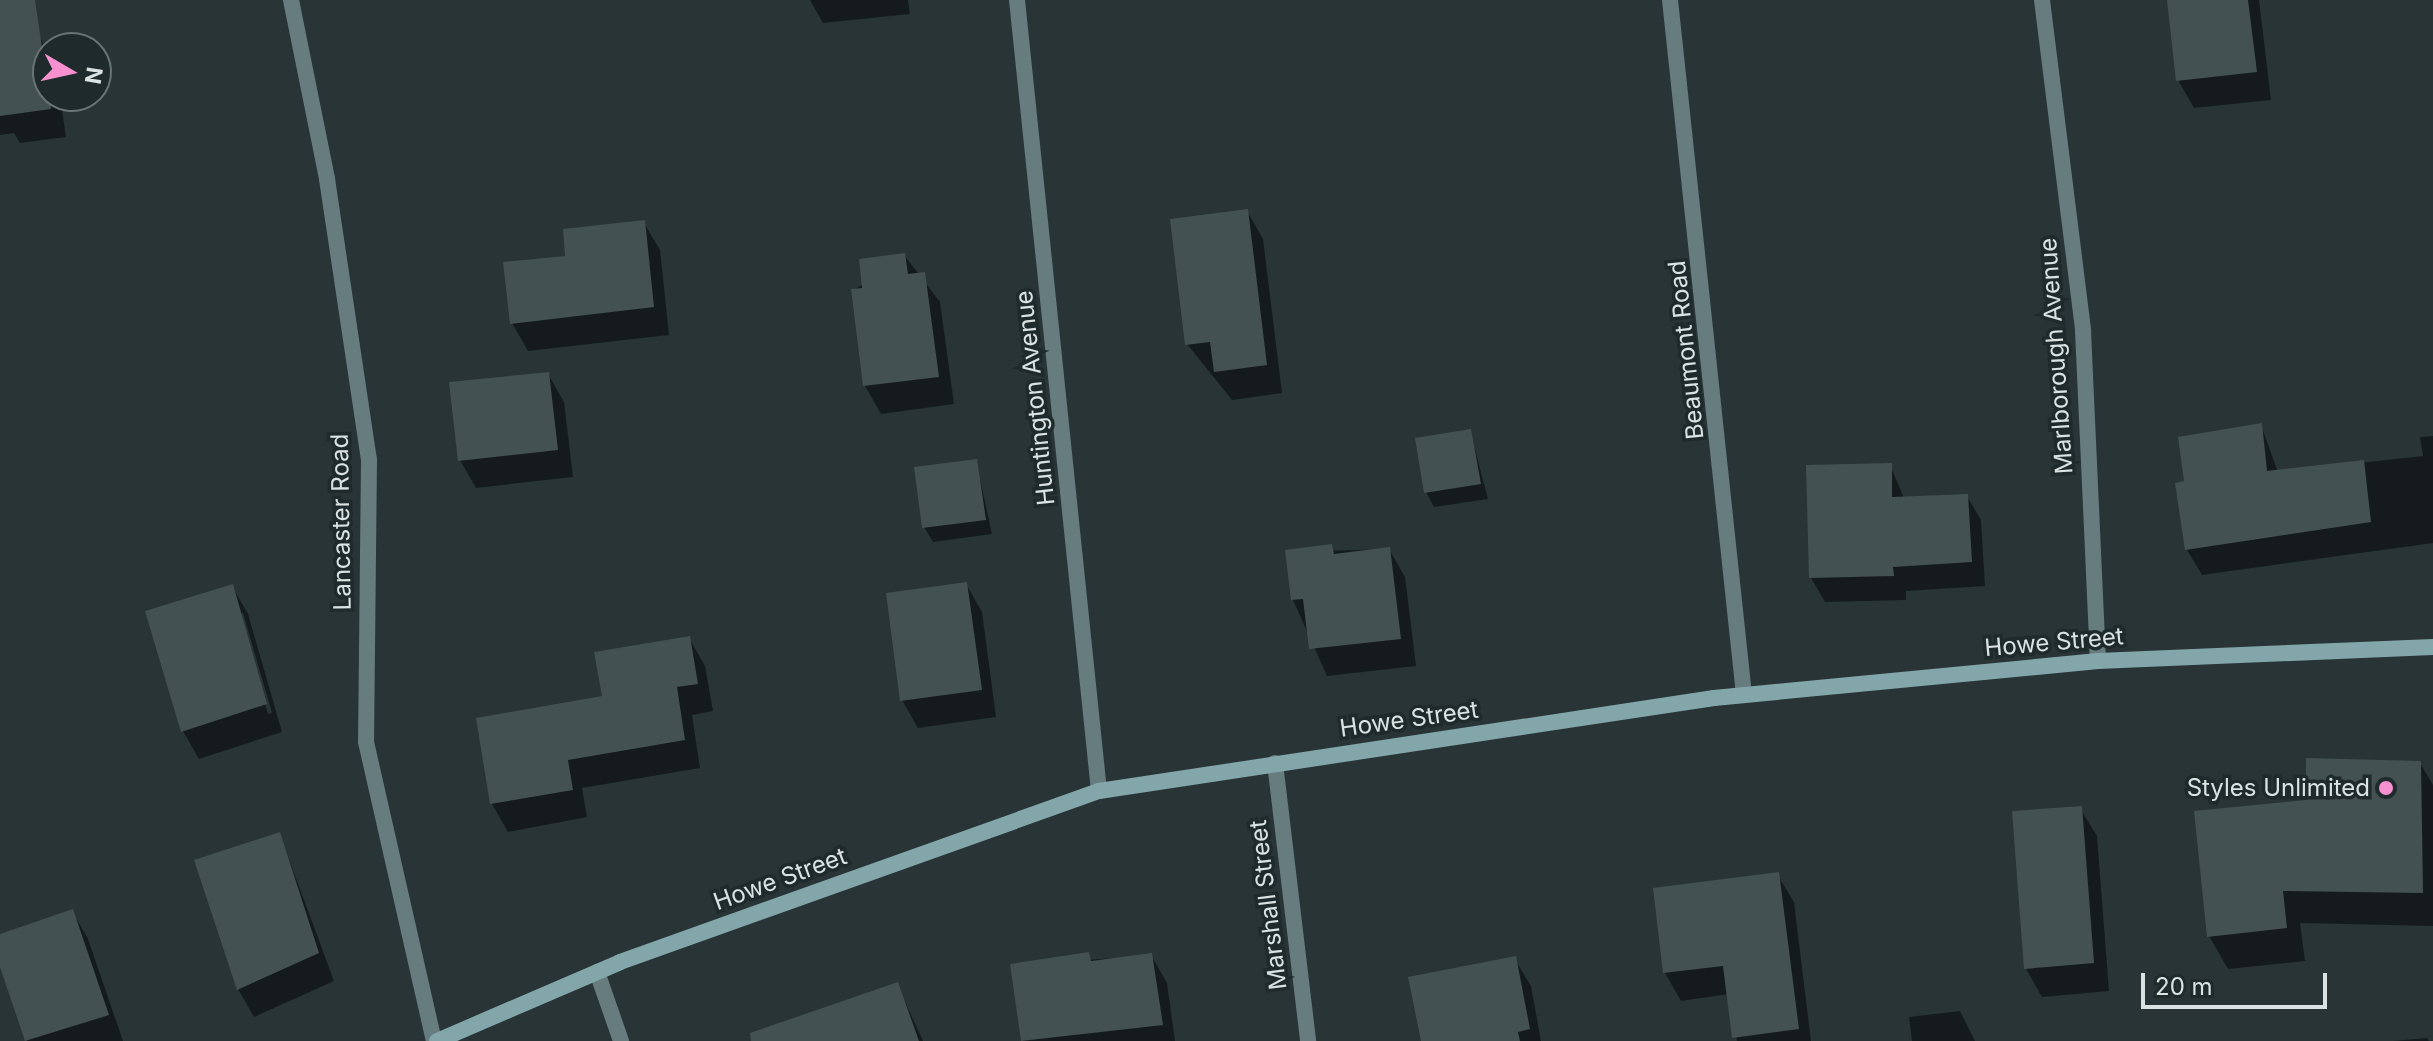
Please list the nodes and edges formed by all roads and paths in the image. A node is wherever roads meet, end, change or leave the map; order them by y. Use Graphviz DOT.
graph roads {
  1 [pos="291,0"];
  2 [pos="1017,0"];
  3 [pos="1670,0"];
  4 [pos="2042,0"];
  5 [pos="2433,647"];
  6 [pos="2098,661"];
  7 [pos="1744,695"];
  8 [pos="1275,763"];
  9 [pos="1099,791"];
  10 [pos="597,972"];
  11 [pos="435,1041"];
  12 [pos="621,1041"];
  13 [pos="1308,1041"];
  1 -- 11 [label="street, Lancaster Road"];
  2 -- 9 [label="street, Huntington Avenue"];
  3 -- 7 [label="street, Beaumont Road"];
  4 -- 6 [label="street, Marlborough Avenue"];
  5 -- 6 [label="main road, Howe Street"];
  6 -- 7 [label="main road, Howe Street"];
  7 -- 8 [label="main road, Howe Street"];
  8 -- 9 [label="main road, Howe Street"];
  8 -- 13 [label="street, Marshall Street"];
  9 -- 10 [label="main road, Howe Street"];
  10 -- 11 [label="main road, Howe Street"];
  10 -- 12 [label="street"];
}
